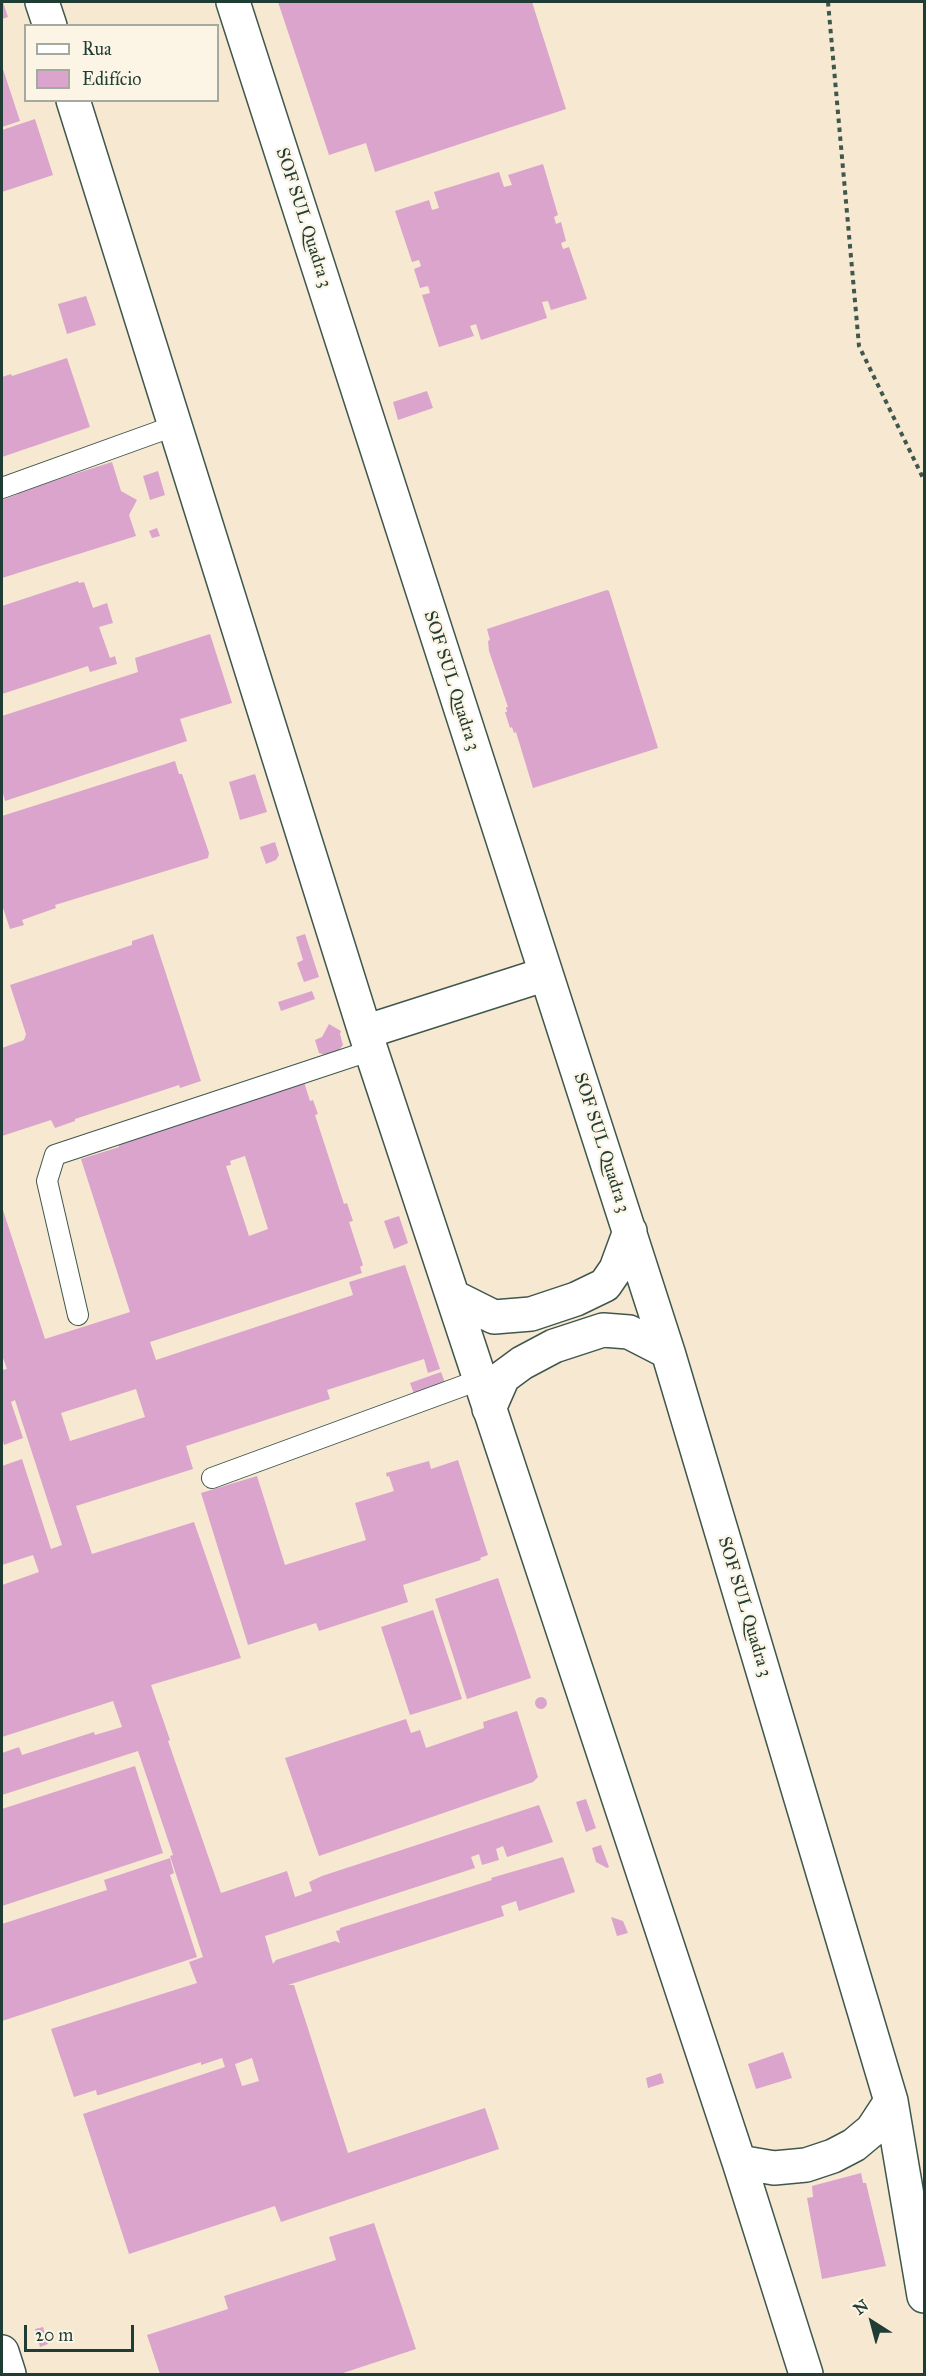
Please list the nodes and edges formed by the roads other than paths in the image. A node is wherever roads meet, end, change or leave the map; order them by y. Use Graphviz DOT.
graph roads {
  1 [pos="42,2"];
  2 [pos="233,2"];
  3 [pos="49,24"];
  4 [pos="74,102"];
  5 [pos="174,426"];
  6 [pos="2,488"];
  7 [pos="546,974"];
  8 [pos="369,1041"];
  9 [pos="630,1231"];
  10 [pos="454,1297"];
  11 [pos="78,1315"];
  12 [pos="668,1352"];
  13 [pos="484,1395"];
  14 [pos="212,1478"];
  15 [pos="891,2101"];
  16 [pos="739,2162"];
  17 [pos="924,2296"];
  18 [pos="2,2352"];
  19 [pos="9,2374"];
  20 [pos="806,2374"];
  1 -- 3 [label="street"];
  2 -- 7 [label="street, SOF SUL Quadra 3"];
  4 -- 5 [label="street"];
  5 -- 6 [label="lane"];
  5 -- 8 [label="street"];
  7 -- 8 [label="street"];
  7 -- 9 [label="street, SOF SUL Quadra 3"];
  8 -- 10 [label="street"];
  8 -- 11 [label="lane"];
  9 -- 10 [label="street"];
  9 -- 12 [label="street, SOF SUL Quadra 3"];
  10 -- 13 [label="street"];
  12 -- 13 [label="street"];
  12 -- 15 [label="street, SOF SUL Quadra 3"];
  13 -- 14 [label="lane"];
  13 -- 16 [label="street"];
  15 -- 16 [label="street"];
  15 -- 17 [label="street, SOF SUL Quadra 3"];
  16 -- 20 [label="street"];
  18 -- 19 [label="street"];
}
